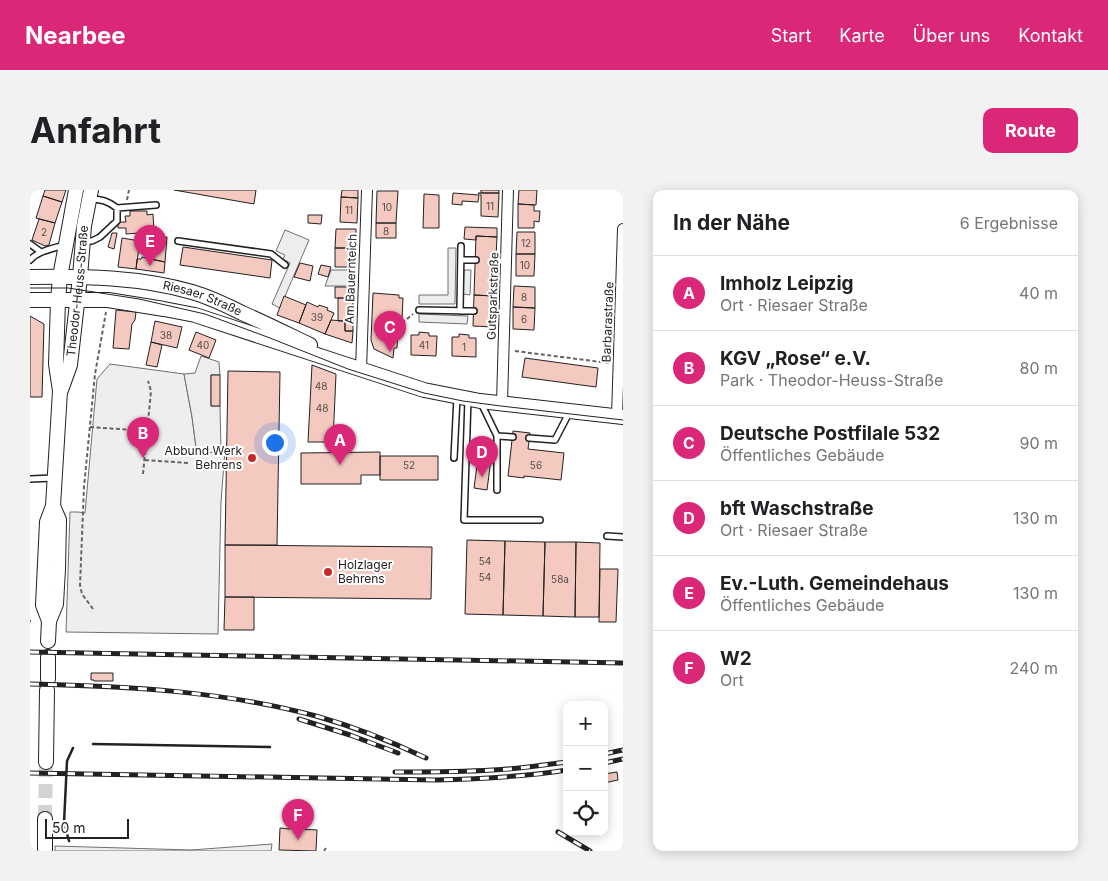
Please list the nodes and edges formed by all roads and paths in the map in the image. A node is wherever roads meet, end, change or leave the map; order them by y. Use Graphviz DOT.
graph roads {
  1 [pos="76,190"];
  2 [pos="366,190"];
  3 [pos="508,190"];
  4 [pos="90,195"];
  5 [pos="156,205"];
  6 [pos="117,208"];
  7 [pos="623,229"];
  8 [pos="178,241"];
  9 [pos="83,242"];
  10 [pos="30,244"];
  11 [pos="67,244"];
  12 [pos="461,246"];
  13 [pos="41,252"];
  14 [pos="30,260"];
  15 [pos="461,260"];
  16 [pos="476,260"];
  17 [pos="285,265"];
  18 [pos="30,277"];
  19 [pos="60,277"];
  20 [pos="80,278"];
  21 [pos="30,300"];
  22 [pos="58,300"];
  23 [pos="77,300"];
  24 [pos="418,310"];
  25 [pos="460,311"];
  26 [pos="474,311"];
  27 [pos="494,312"];
  28 [pos="505,312"];
  29 [pos="396,321"];
  30 [pos="105,322"];
  31 [pos="503,350"];
  32 [pos="539,354"];
  33 [pos="563,357"];
  34 [pos="539,360"];
  35 [pos="590,361"];
  36 [pos="563,363"];
  37 [pos="619,364"];
  38 [pos="589,366"];
  39 [pos="360,370"];
  40 [pos="148,381"];
  41 [pos="60,391"];
  42 [pos="468,398"];
  43 [pos="502,403"];
  44 [pos="570,411"];
  45 [pos="620,417"];
  46 [pos="90,427"];
  47 [pos="147,431"];
  48 [pos="497,436"];
  49 [pos="512,437"];
  50 [pos="529,438"];
  51 [pos="454,458"];
  52 [pos="144,460"];
  53 [pos="188,463"];
  54 [pos="143,474"];
  55 [pos="30,478"];
  56 [pos="55,478"];
  57 [pos="497,490"];
  58 [pos="540,520"];
  59 [pos="607,536"];
  60 [pos="623,537"];
  61 [pos="93,609"];
  62 [pos="48,641"];
  63 [pos="48,657"];
  64 [pos="46,762"];
  65 [pos="45,819"];
  66 [pos="326,848"];
  67 [pos="45,851"];
  68 [pos="324,851"];
  1 -- 11 [label="main road, Theodor-Heuss-Straße"];
  2 -- 39 [label="street, Am Bauernteich"];
  3 -- 28 [label="street, Gutsparkstraße"];
  4 -- 6 [label="lane"];
  4 -- 9 [label="main road, Theodor-Heuss-Straße"];
  5 -- 6 [label="lane"];
  6 -- 9 [label="lane"];
  7 -- 37 [label="street, Barbarastraße"];
  8 -- 17 [label="lane"];
  9 -- 20 [label="main road, Theodor-Heuss-Straße"];
  10 -- 13 [label="lane"];
  11 -- 13 [label="lane"];
  11 -- 19 [label="main road, Theodor-Heuss-Straße"];
  12 -- 15 [label="lane"];
  13 -- 14 [label="lane"];
  15 -- 16 [label="lane"];
  15 -- 25 [label="lane"];
  18 -- 19 [label="main road, Riesaer Straße"];
  19 -- 20 [label="main road, Riesaer Straße"];
  19 -- 22 [label="main road, Theodor-Heuss-Straße"];
  20 -- 23 [label="main road, Theodor-Heuss-Straße"];
  20 -- 39 [label="main road, Riesaer Straße"];
  21 -- 22 [label="main road, Riesaer Straße"];
  22 -- 23 [label="main road, Riesaer Straße"];
  22 -- 41 [label="main road, Theodor-Heuss-Straße"];
  23 -- 39 [label="main road, Riesaer Straße"];
  23 -- 41 [label="main road, Theodor-Heuss-Straße"];
  24 -- 25 [label="lane"];
  24 -- 29 [label="path"];
  25 -- 26 [label="lane"];
  27 -- 28 [label="lane"];
  28 -- 31 [label="street, Gutsparkstraße"];
  30 -- 46 [label="path"];
  31 -- 32 [label="path"];
  31 -- 43 [label="street, Gutsparkstraße"];
  32 -- 33 [label="path"];
  32 -- 34 [label="path"];
  33 -- 35 [label="path"];
  33 -- 36 [label="path"];
  35 -- 37 [label="path"];
  35 -- 38 [label="path"];
  37 -- 45 [label="street, Barbarastraße"];
  39 -- 42 [label="main road, Riesaer Straße"];
  40 -- 47 [label="path"];
  41 -- 56 [label="main road, Theodor-Heuss-Straße"];
  42 -- 43 [label="main road, Riesaer Straße"];
  42 -- 48 [label="lane"];
  42 -- 51 [label="lane"];
  42 -- 58 [label="lane"];
  43 -- 44 [label="main road, Riesaer Straße"];
  44 -- 45 [label="main road, Riesaer Straße"];
  44 -- 50 [label="lane"];
  46 -- 47 [label="path"];
  46 -- 61 [label="path"];
  47 -- 52 [label="path"];
  48 -- 49 [label="lane"];
  48 -- 57 [label="lane"];
  52 -- 53 [label="path"];
  52 -- 54 [label="path"];
  55 -- 56 [label="lane"];
  56 -- 62 [label="main road, Theodor-Heuss-Straße"];
  59 -- 60 [label="lane"];
  63 -- 64 [label="main road"];
  65 -- 67 [label="main road"];
  66 -- 68 [label="path"];
}
